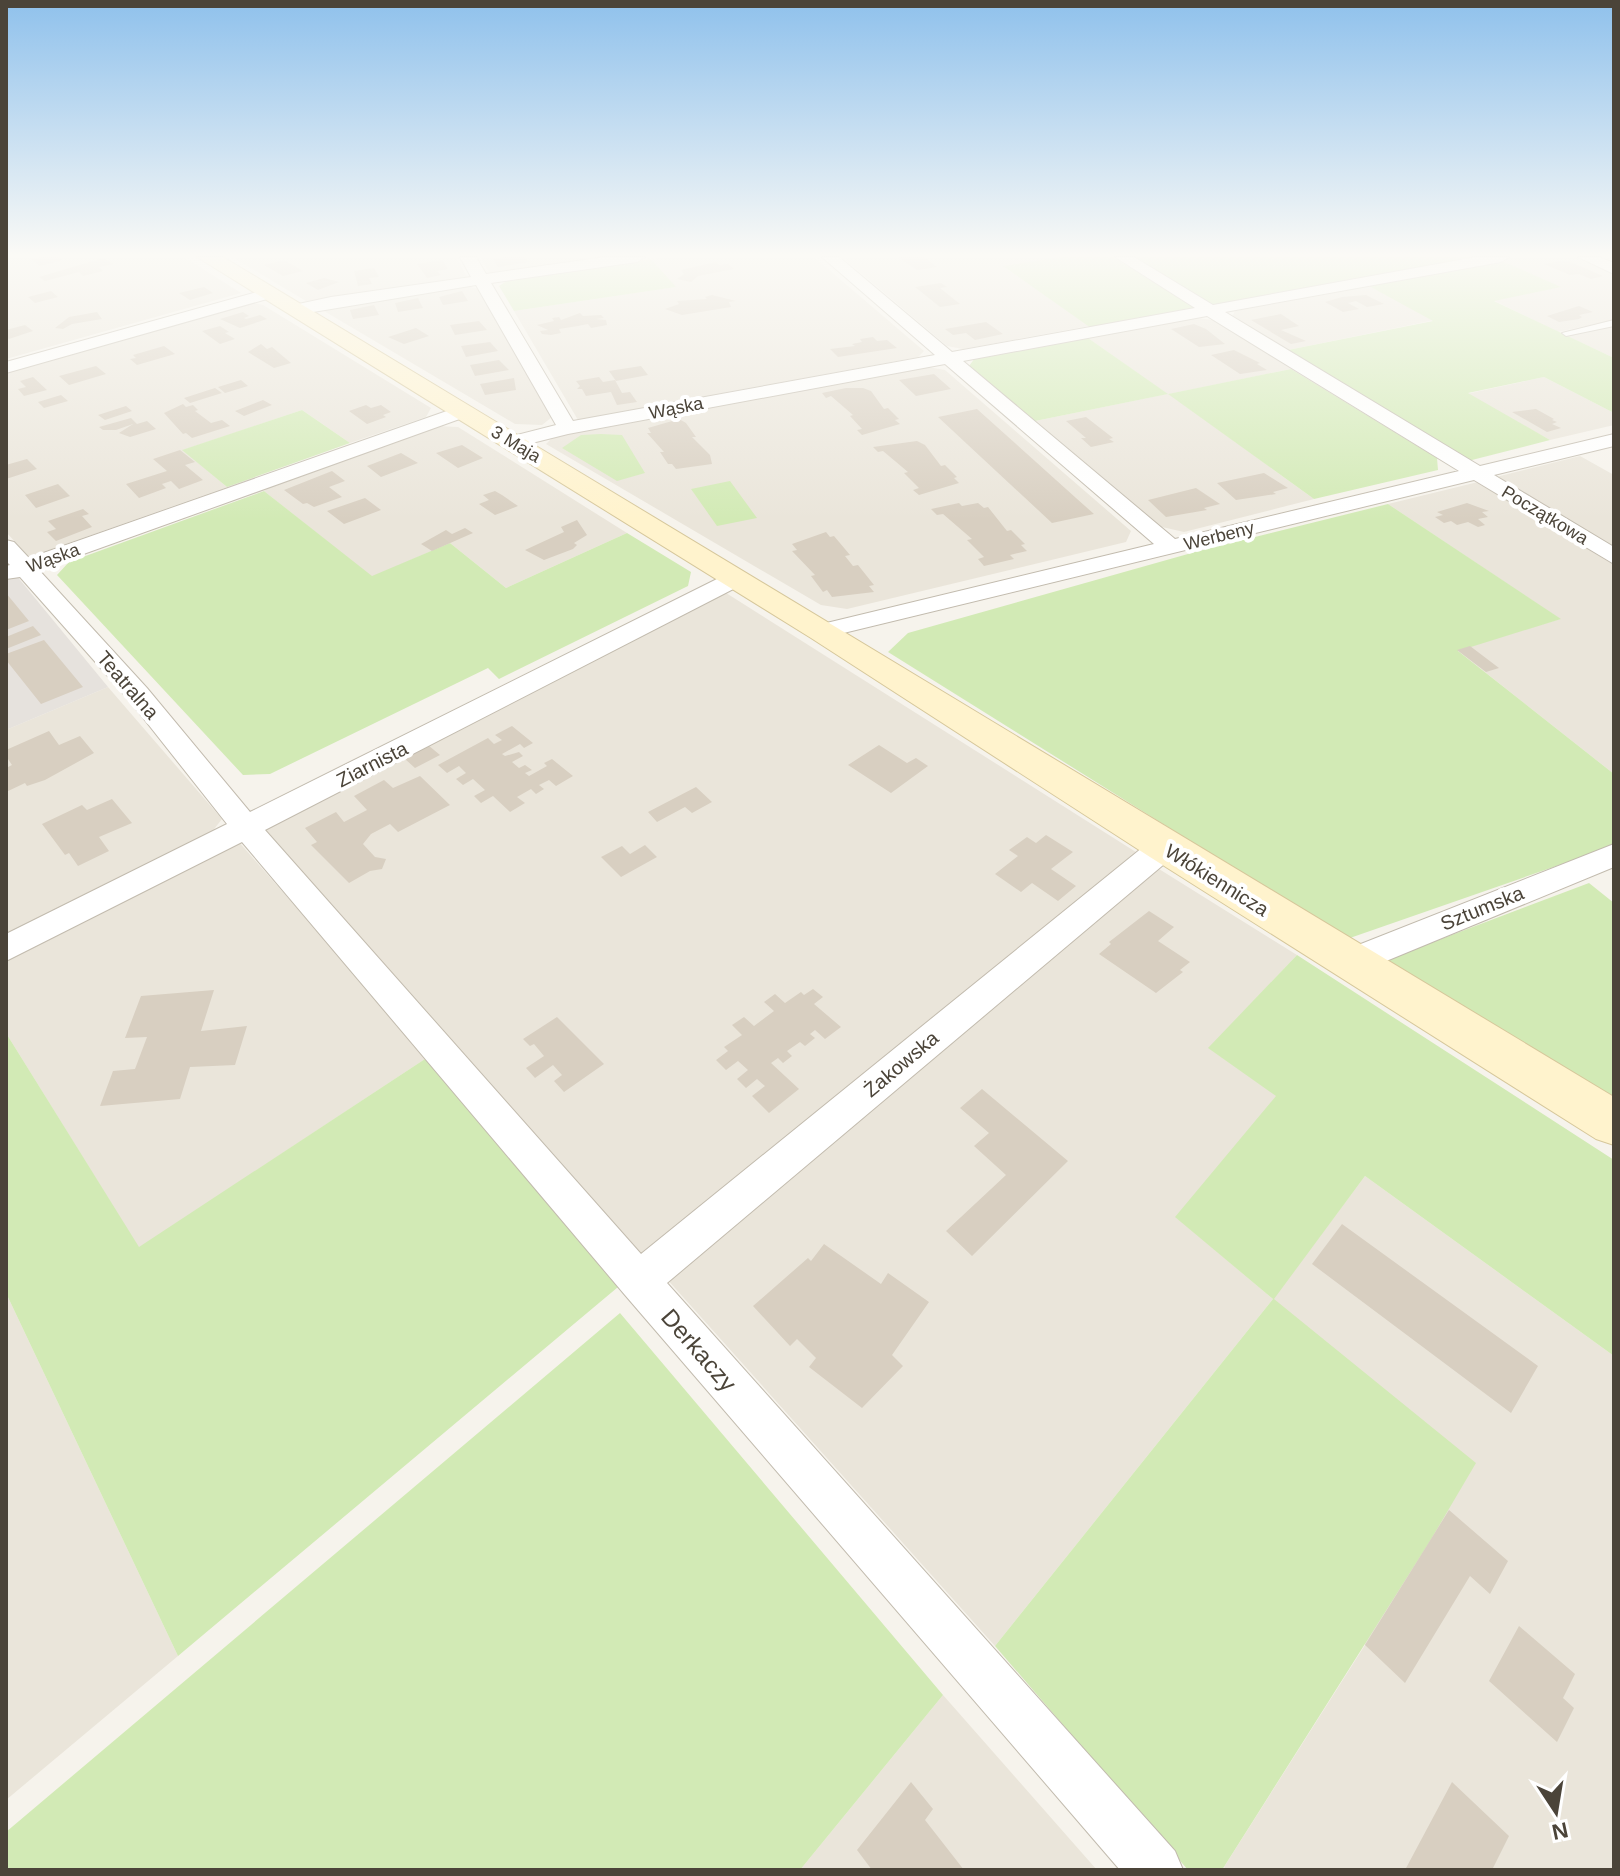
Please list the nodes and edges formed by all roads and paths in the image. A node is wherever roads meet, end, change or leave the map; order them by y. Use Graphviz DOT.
graph roads {
  1 [pos="89,345"];
  2 [pos="351,345"];
  3 [pos="519,345"];
  4 [pos="932,345"];
  5 [pos="1016,345"];
  6 [pos="1266,345"];
  7 [pos="946,357"];
  8 [pos="6,368"];
  9 [pos="461,412"];
  10 [pos="567,428"];
  11 [pos="1614,440"];
  12 [pos="512,442"];
  13 [pos="1477,473"];
  14 [pos="6,547"];
  15 [pos="1172,548"];
  16 [pos="1614,557"];
  17 [pos="16,571"];
  18 [pos="737,578"];
  19 [pos="823,631"];
  20 [pos="246,827"];
  21 [pos="1164,847"];
  22 [pos="1614,855"];
  23 [pos="6,949"];
  24 [pos="1350,962"];
  25 [pos="1614,1123"];
  26 [pos="639,1281"];
  27 [pos="1156,1870"];
  1 -- 8 [label="street"];
  2 -- 9 [label="street, 3 Maja"];
  3 -- 10 [label="street"];
  4 -- 7 [label="street"];
  5 -- 7 [label="street, Wąska"];
  6 -- 13 [label="street, Początkowa"];
  7 -- 10 [label="street, Wąska"];
  7 -- 15 [label="street"];
  9 -- 12 [label="street, 3 Maja"];
  9 -- 17 [label="street, Wąska"];
  10 -- 12 [label="street, Wąska"];
  11 -- 13 [label="street, Werbeny"];
  12 -- 18 [label="street, 3 Maja"];
  13 -- 15 [label="street, Werbeny"];
  13 -- 16 [label="street, Początkowa"];
  14 -- 17 [label="street, Teatralna"];
  15 -- 19 [label="street, Werbeny"];
  17 -- 20 [label="street, Teatralna"];
  18 -- 19 [label="street, 3 Maja"];
  18 -- 20 [label="street, Ziarnista"];
  19 -- 21 [label="street, Włókiennicza"];
  20 -- 23 [label="street, Ziarnista"];
  20 -- 26 [label="street, Derkaczy"];
  21 -- 24 [label="street, Włókiennicza"];
  21 -- 26 [label="street, Żakowska"];
  22 -- 24 [label="street, Sztumska"];
  24 -- 25 [label="street, Włókiennicza"];
  26 -- 27 [label="street, Derkaczy"];
}
